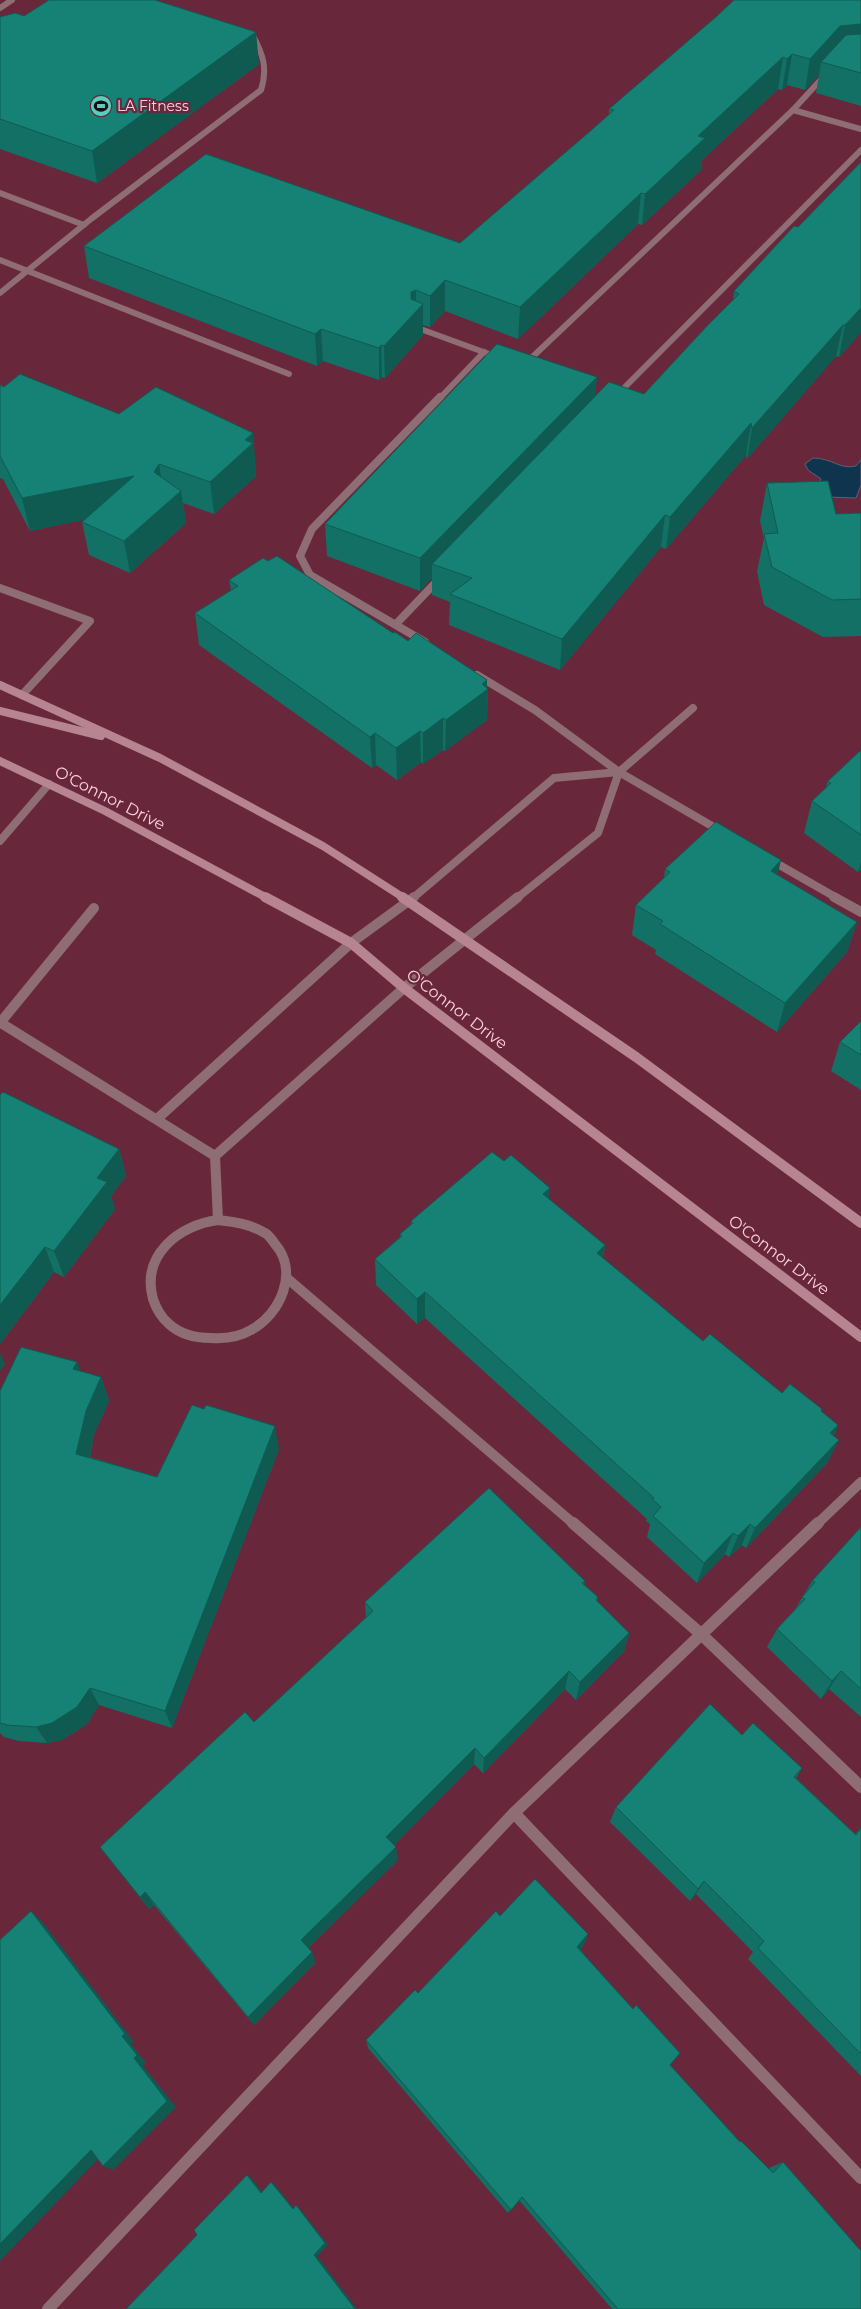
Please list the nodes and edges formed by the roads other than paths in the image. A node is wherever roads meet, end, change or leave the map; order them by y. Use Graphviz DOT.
graph roads {
  1 [pos="12,0"];
  2 [pos="0,8"];
  3 [pos="243,31"];
  4 [pos="832,68"];
  5 [pos="793,110"];
  6 [pos="861,129"];
  7 [pos="861,150"];
  8 [pos="0,193"];
  9 [pos="84,225"];
  10 [pos="0,260"];
  11 [pos="28,270"];
  12 [pos="0,293"];
  13 [pos="415,327"];
  14 [pos="484,352"];
  15 [pos="499,358"];
  16 [pos="532,370"];
  17 [pos="288,374"];
  18 [pos="609,403"];
  19 [pos="444,574"];
  20 [pos="0,588"];
  21 [pos="396,624"];
  22 [pos="437,649"];
  23 [pos="469,670"];
  24 [pos="0,686"];
  25 [pos="22,695"];
  26 [pos="693,708"];
  27 [pos="0,711"];
  28 [pos="126,742"];
  29 [pos="0,761"];
  30 [pos="618,772"];
  31 [pos="49,784"];
  32 [pos="731,837"];
  33 [pos="0,841"];
  34 [pos="757,852"];
  35 [pos="409,901"];
  36 [pos="94,908"];
  37 [pos="861,912"];
  38 [pos="465,940"];
  39 [pos="351,943"];
  40 [pos="404,988"];
  41 [pos="0,1023"];
  42 [pos="158,1119"];
  43 [pos="215,1156"];
  44 [pos="218,1220"];
  45 [pos="861,1223"];
  46 [pos="288,1279"];
  47 [pos="861,1337"];
  48 [pos="861,1482"];
  49 [pos="701,1634"];
  50 [pos="861,1787"];
  51 [pos="514,1813"];
  52 [pos="861,2178"];
  53 [pos="48,2309"];
  1 -- 2 [label="lane"];
  3 -- 9 [label="lane"];
  4 -- 5 [label="lane"];
  5 -- 6 [label="lane"];
  5 -- 16 [label="lane"];
  7 -- 18 [label="lane"];
  8 -- 9 [label="lane"];
  9 -- 11 [label="lane"];
  10 -- 11 [label="lane"];
  11 -- 12 [label="lane"];
  11 -- 17 [label="lane"];
  13 -- 14 [label="lane"];
  14 -- 15 [label="lane"];
  14 -- 21 [label="lane"];
  19 -- 21 [label="lane"];
  20 -- 25 [label="lane"];
  21 -- 22 [label="lane"];
  23 -- 30 [label="lane"];
  24 -- 25 [label="main road"];
  25 -- 28 [label="main road"];
  26 -- 30 [label="lane"];
  27 -- 28 [label="main road"];
  28 -- 35 [label="main road"];
  29 -- 31 [label="main road, O'Connor Drive"];
  30 -- 32 [label="lane"];
  30 -- 35 [label="lane"];
  30 -- 38 [label="lane"];
  31 -- 33 [label="lane"];
  31 -- 39 [label="main road, O'Connor Drive"];
  34 -- 37 [label="lane"];
  35 -- 38 [label="main road"];
  35 -- 39 [label="lane"];
  36 -- 41 [label="lane"];
  38 -- 40 [label="lane"];
  38 -- 45 [label="main road"];
  39 -- 40 [label="main road, O'Connor Drive"];
  39 -- 42 [label="lane"];
  40 -- 43 [label="lane"];
  40 -- 47 [label="main road, O'Connor Drive"];
  41 -- 42 [label="lane"];
  42 -- 43 [label="lane"];
  43 -- 44 [label="lane"];
  44 -- 46 [label="lane"];
  44 -- 46 [label="lane"];
  46 -- 49 [label="lane"];
  48 -- 49 [label="lane"];
  49 -- 50 [label="lane"];
  49 -- 51 [label="lane"];
  51 -- 52 [label="lane"];
  51 -- 53 [label="lane"];
}
